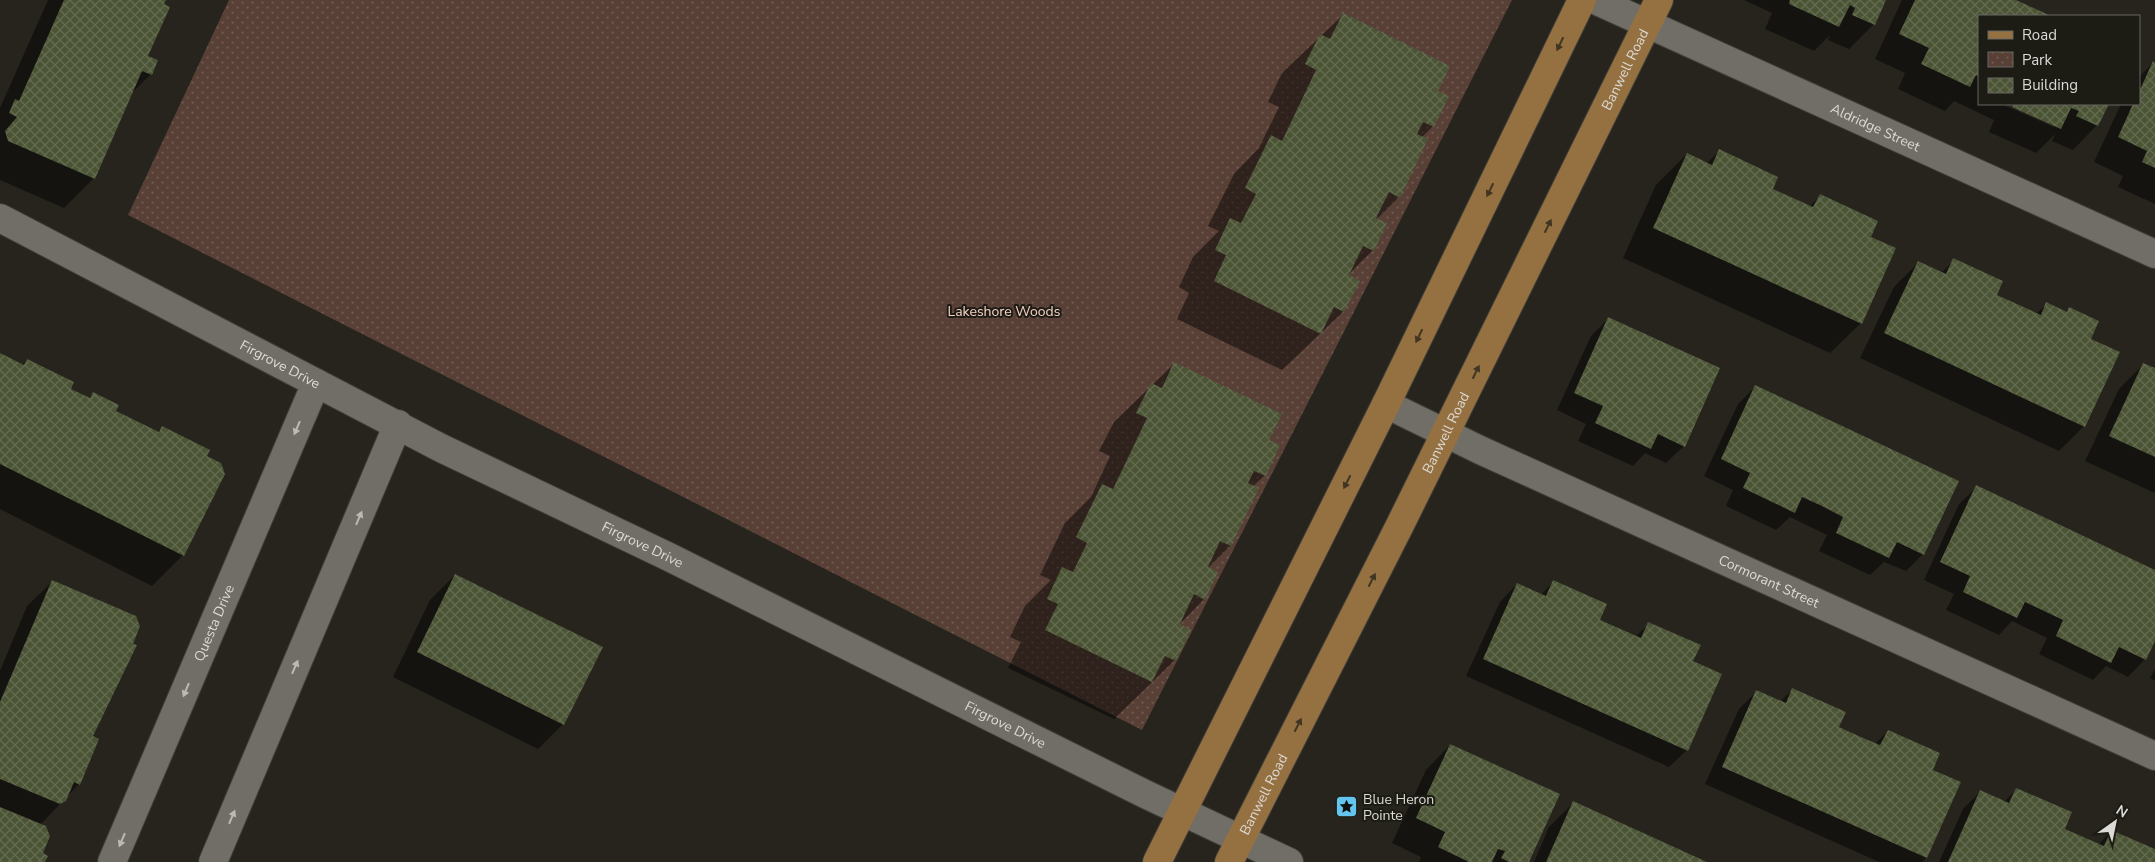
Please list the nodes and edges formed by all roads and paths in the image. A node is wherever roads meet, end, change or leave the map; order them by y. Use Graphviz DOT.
graph roads {
  1 [pos="1582,0"];
  2 [pos="1595,0"];
  3 [pos="1653,12"];
  4 [pos="0,218"];
  5 [pos="2155,254"];
  6 [pos="316,383"];
  7 [pos="1386,404"];
  8 [pos="398,424"];
  9 [pos="1445,434"];
  10 [pos="2155,756"];
  11 [pos="1182,811"];
  12 [pos="1235,850"];
  13 [pos="112,862"];
  14 [pos="213,862"];
  15 [pos="1157,862"];
  16 [pos="1289,862"];
  1 -- 7 [label="main road, one-way"];
  2 -- 3 [label="street, Aldridge Street"];
  3 -- 5 [label="street, Aldridge Street"];
  9 -- 3 [label="main road, Banwell Road, one-way"];
  4 -- 6 [label="street, Firgrove Drive"];
  6 -- 8 [label="street, Firgrove Drive"];
  6 -- 13 [label="street, Questa Drive, one-way"];
  7 -- 9 [label="street, Cormorant Street"];
  7 -- 11 [label="main road, one-way"];
  8 -- 11 [label="street, Firgrove Drive"];
  14 -- 8 [label="street, one-way"];
  9 -- 10 [label="street, Cormorant Street"];
  12 -- 9 [label="main road, Banwell Road, one-way"];
  11 -- 12 [label="street, Firgrove Drive"];
  11 -- 15 [label="main road"];
  12 -- 16 [label="street, Firgrove Drive"];
}
